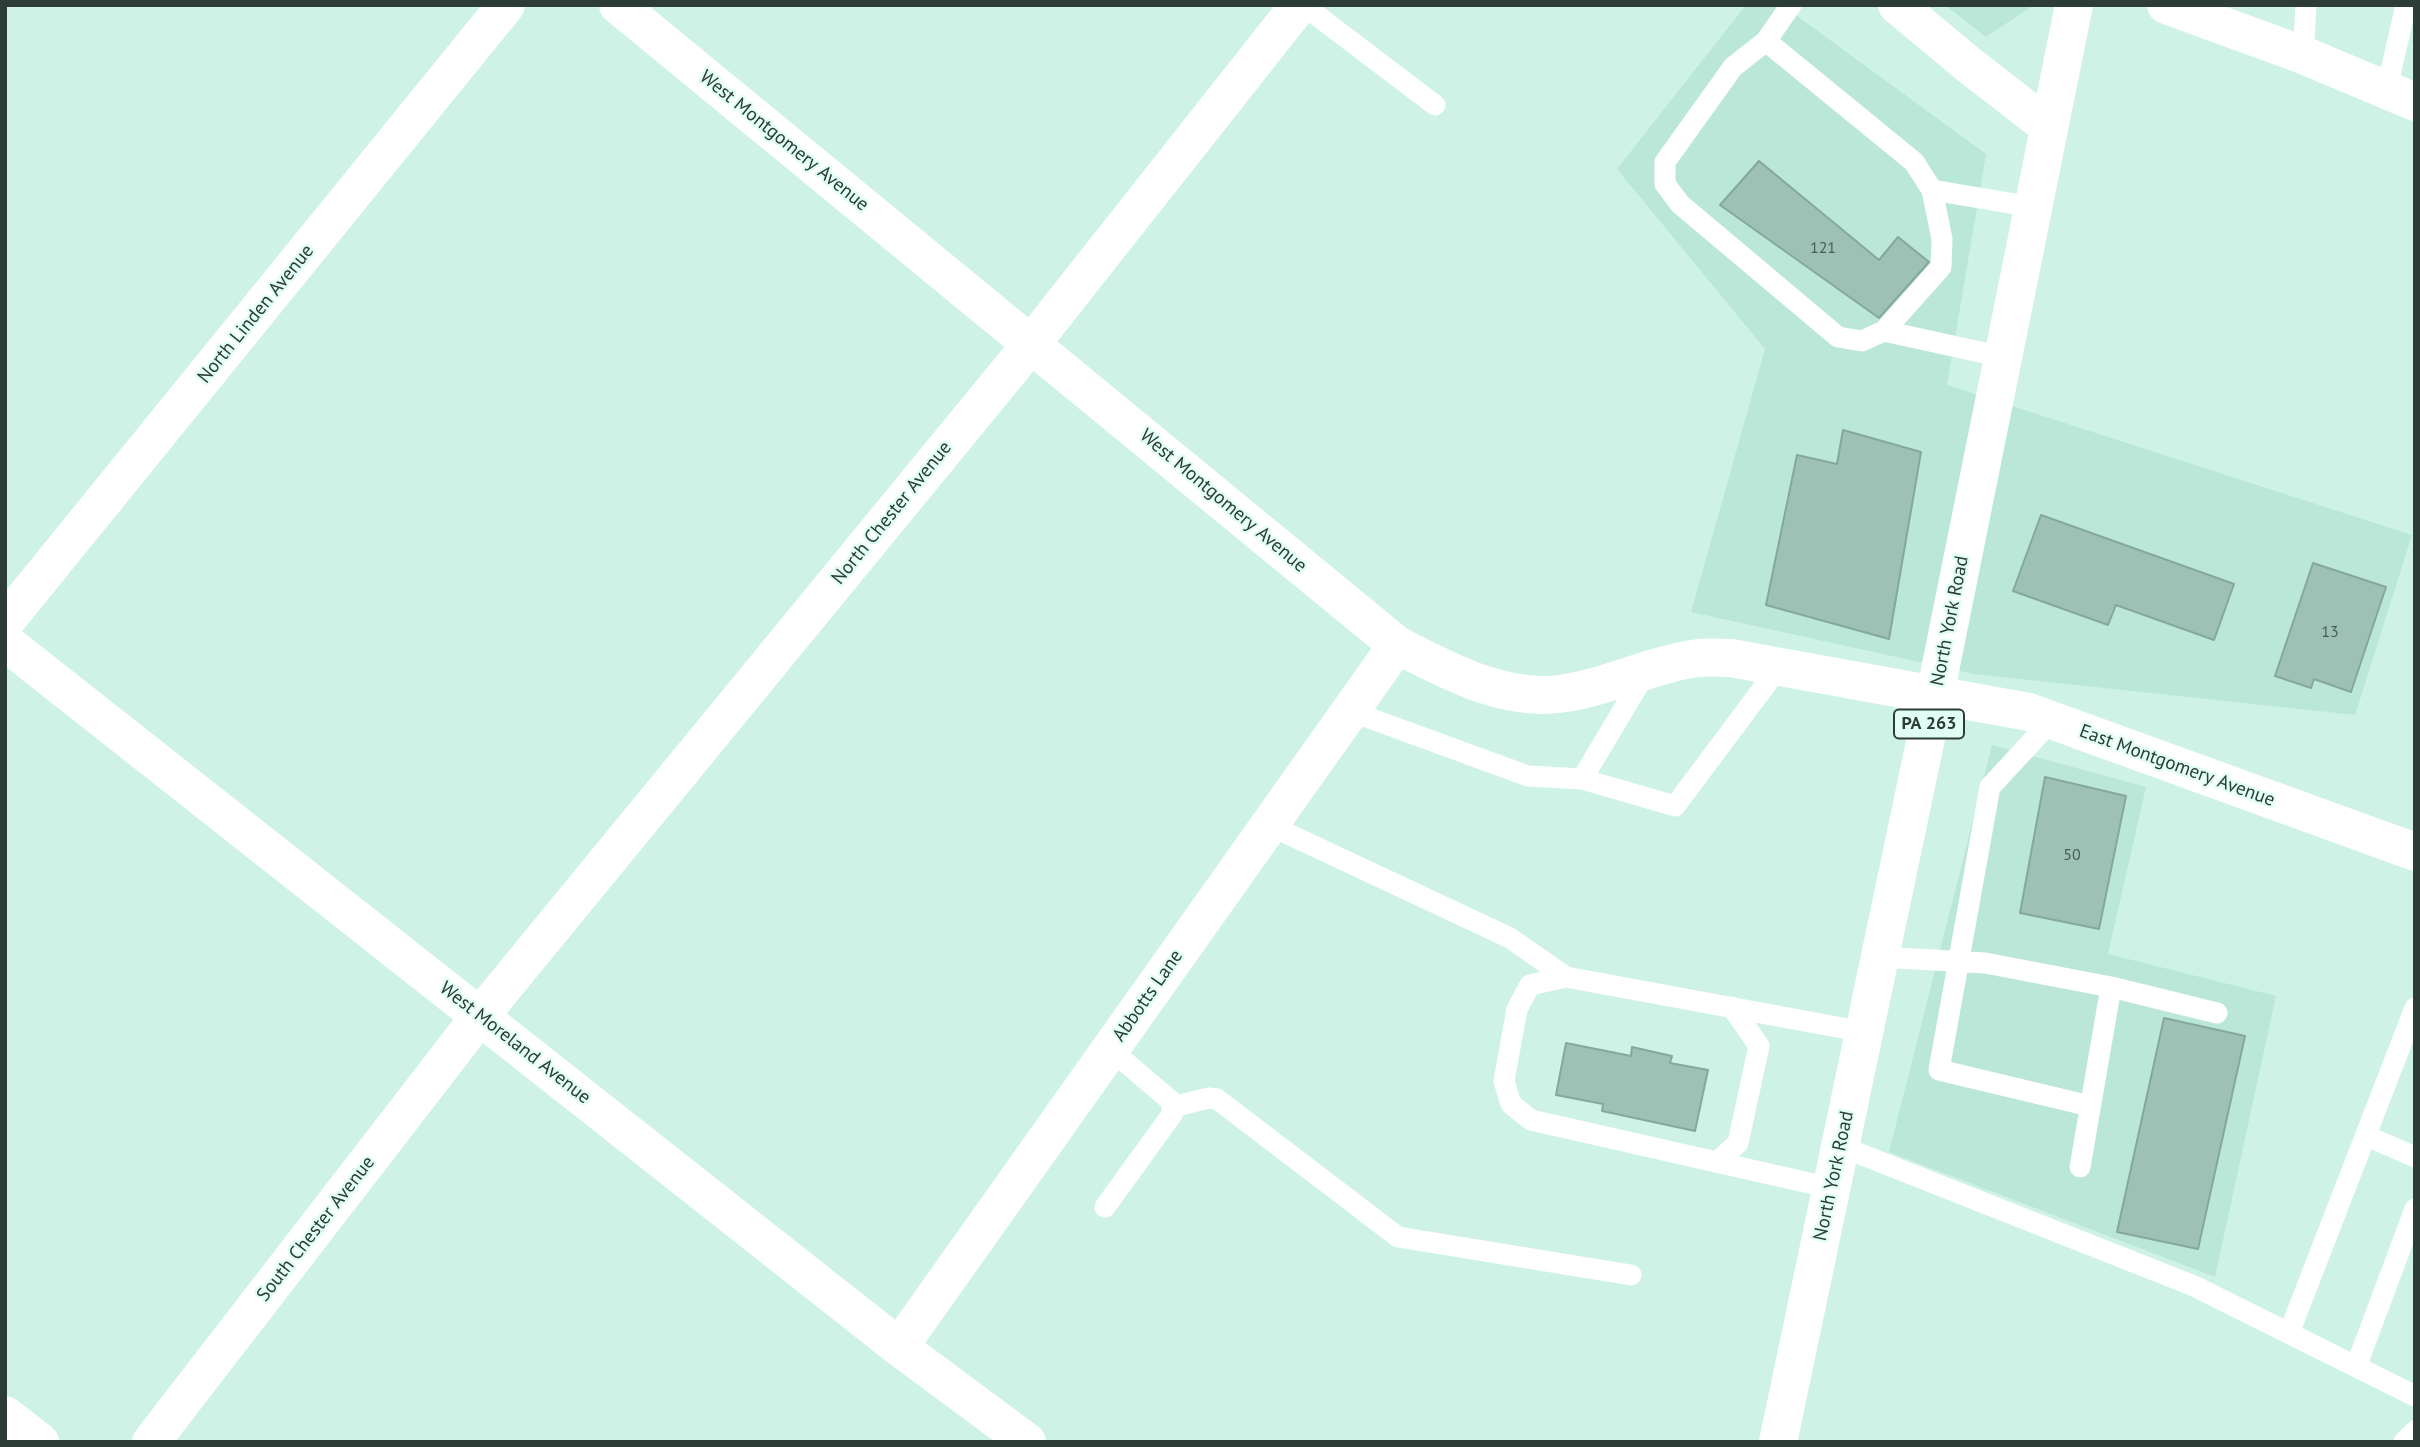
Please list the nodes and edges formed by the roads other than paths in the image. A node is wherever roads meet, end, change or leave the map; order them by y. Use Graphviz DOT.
graph roads {
  1 [pos="506,5"];
  2 [pos="618,5"];
  3 [pos="1301,5"];
  4 [pos="1791,5"];
  5 [pos="1897,5"];
  6 [pos="2074,5"];
  7 [pos="2166,5"];
  8 [pos="2306,5"];
  9 [pos="2406,5"];
  10 [pos="1766,41"];
  11 [pos="2303,55"];
  12 [pos="2400,97"];
  13 [pos="1435,105"];
  14 [pos="2049,127"];
  15 [pos="1932,190"];
  16 [pos="2033,207"];
  17 [pos="1884,331"];
  18 [pos="1032,343"];
  19 [pos="2003,357"];
  20 [pos="5,622"];
  21 [pos="5,642"];
  22 [pos="1397,645"];
  23 [pos="1779,667"];
  24 [pos="1647,672"];
  25 [pos="1935,695"];
  26 [pos="1350,711"];
  27 [pos="2052,720"];
  28 [pos="1583,779"];
  29 [pos="1269,825"];
  30 [pos="2415,852"];
  31 [pos="1880,957"];
  32 [pos="1957,961"];
  33 [pos="1566,976"];
  34 [pos="2111,987"];
  35 [pos="1732,1007"];
  36 [pos="2415,1008"];
  37 [pos="2217,1013"];
  38 [pos="480,1016"];
  39 [pos="1864,1031"];
  40 [pos="1110,1049"];
  41 [pos="2090,1106"];
  42 [pos="1172,1107"];
  43 [pos="2367,1136"];
  44 [pos="1840,1146"];
  45 [pos="2415,1157"];
  46 [pos="1717,1162"];
  47 [pos="2080,1167"];
  48 [pos="1831,1188"];
  49 [pos="1105,1207"];
  50 [pos="2415,1209"];
  51 [pos="1631,1275"];
  52 [pos="2289,1333"];
  53 [pos="899,1346"];
  54 [pos="2356,1367"];
  55 [pos="2415,1396"];
  56 [pos="5,1415"];
  57 [pos="2415,1432"];
  58 [pos="40,1442"];
  59 [pos="151,1442"];
  60 [pos="1027,1442"];
  61 [pos="1778,1442"];
  62 [pos="2404,1442"];
  1 -- 20 [label="main road, North Linden Avenue"];
  2 -- 18 [label="main road, West Montgomery Avenue"];
  3 -- 13 [label="lane"];
  3 -- 18 [label="main road, North Chester Avenue"];
  4 -- 10 [label="lane"];
  5 -- 14 [label="main road"];
  6 -- 14 [label="main road, North York Road / PA 263"];
  7 -- 11 [label="main road"];
  8 -- 11 [label="lane"];
  9 -- 12 [label="lane"];
  10 -- 15 [label="lane"];
  10 -- 17 [label="lane"];
  11 -- 12 [label="main road"];
  14 -- 16 [label="main road, North York Road / PA 263"];
  15 -- 16 [label="lane"];
  15 -- 17 [label="lane"];
  16 -- 19 [label="main road, North York Road / PA 263"];
  17 -- 19 [label="lane"];
  18 -- 22 [label="main road, West Montgomery Avenue"];
  18 -- 38 [label="main road, North Chester Avenue"];
  19 -- 25 [label="main road, North York Road / PA 263"];
  21 -- 38 [label="main road, West Moreland Avenue"];
  22 -- 24 [label="main road, West Montgomery Avenue"];
  22 -- 26 [label="main road, Abbotts Lane"];
  23 -- 24 [label="main road, West Montgomery Avenue"];
  23 -- 25 [label="main road, West Montgomery Avenue"];
  23 -- 28 [label="lane"];
  24 -- 28 [label="lane"];
  25 -- 27 [label="main road, East Montgomery Avenue"];
  25 -- 31 [label="main road, North York Road / PA 263"];
  26 -- 28 [label="lane"];
  26 -- 29 [label="main road, Abbotts Lane"];
  27 -- 30 [label="main road, East Montgomery Avenue"];
  27 -- 32 [label="lane"];
  29 -- 33 [label="lane"];
  29 -- 40 [label="main road, Abbotts Lane"];
  31 -- 32 [label="lane"];
  31 -- 39 [label="main road, North York Road / PA 263"];
  32 -- 34 [label="lane"];
  32 -- 41 [label="lane"];
  33 -- 35 [label="lane"];
  33 -- 46 [label="lane"];
  34 -- 37 [label="lane"];
  34 -- 41 [label="lane"];
  35 -- 39 [label="lane"];
  35 -- 46 [label="lane"];
  36 -- 43 [label="lane"];
  38 -- 53 [label="main road, West Moreland Avenue"];
  38 -- 59 [label="main road, South Chester Avenue"];
  39 -- 44 [label="main road, North York Road / PA 263"];
  40 -- 42 [label="lane"];
  40 -- 53 [label="main road, Abbotts Lane"];
  41 -- 47 [label="lane"];
  42 -- 49 [label="lane"];
  42 -- 51 [label="lane"];
  43 -- 45 [label="lane"];
  43 -- 52 [label="lane"];
  44 -- 48 [label="main road, North York Road / PA 263"];
  44 -- 52 [label="lane"];
  46 -- 48 [label="lane"];
  48 -- 61 [label="main road, North York Road / PA 263"];
  50 -- 54 [label="lane"];
  52 -- 54 [label="lane"];
  53 -- 60 [label="main road, West Moreland Avenue"];
  54 -- 55 [label="lane"];
  56 -- 58 [label="main road"];
  57 -- 62 [label="lane"];
}
